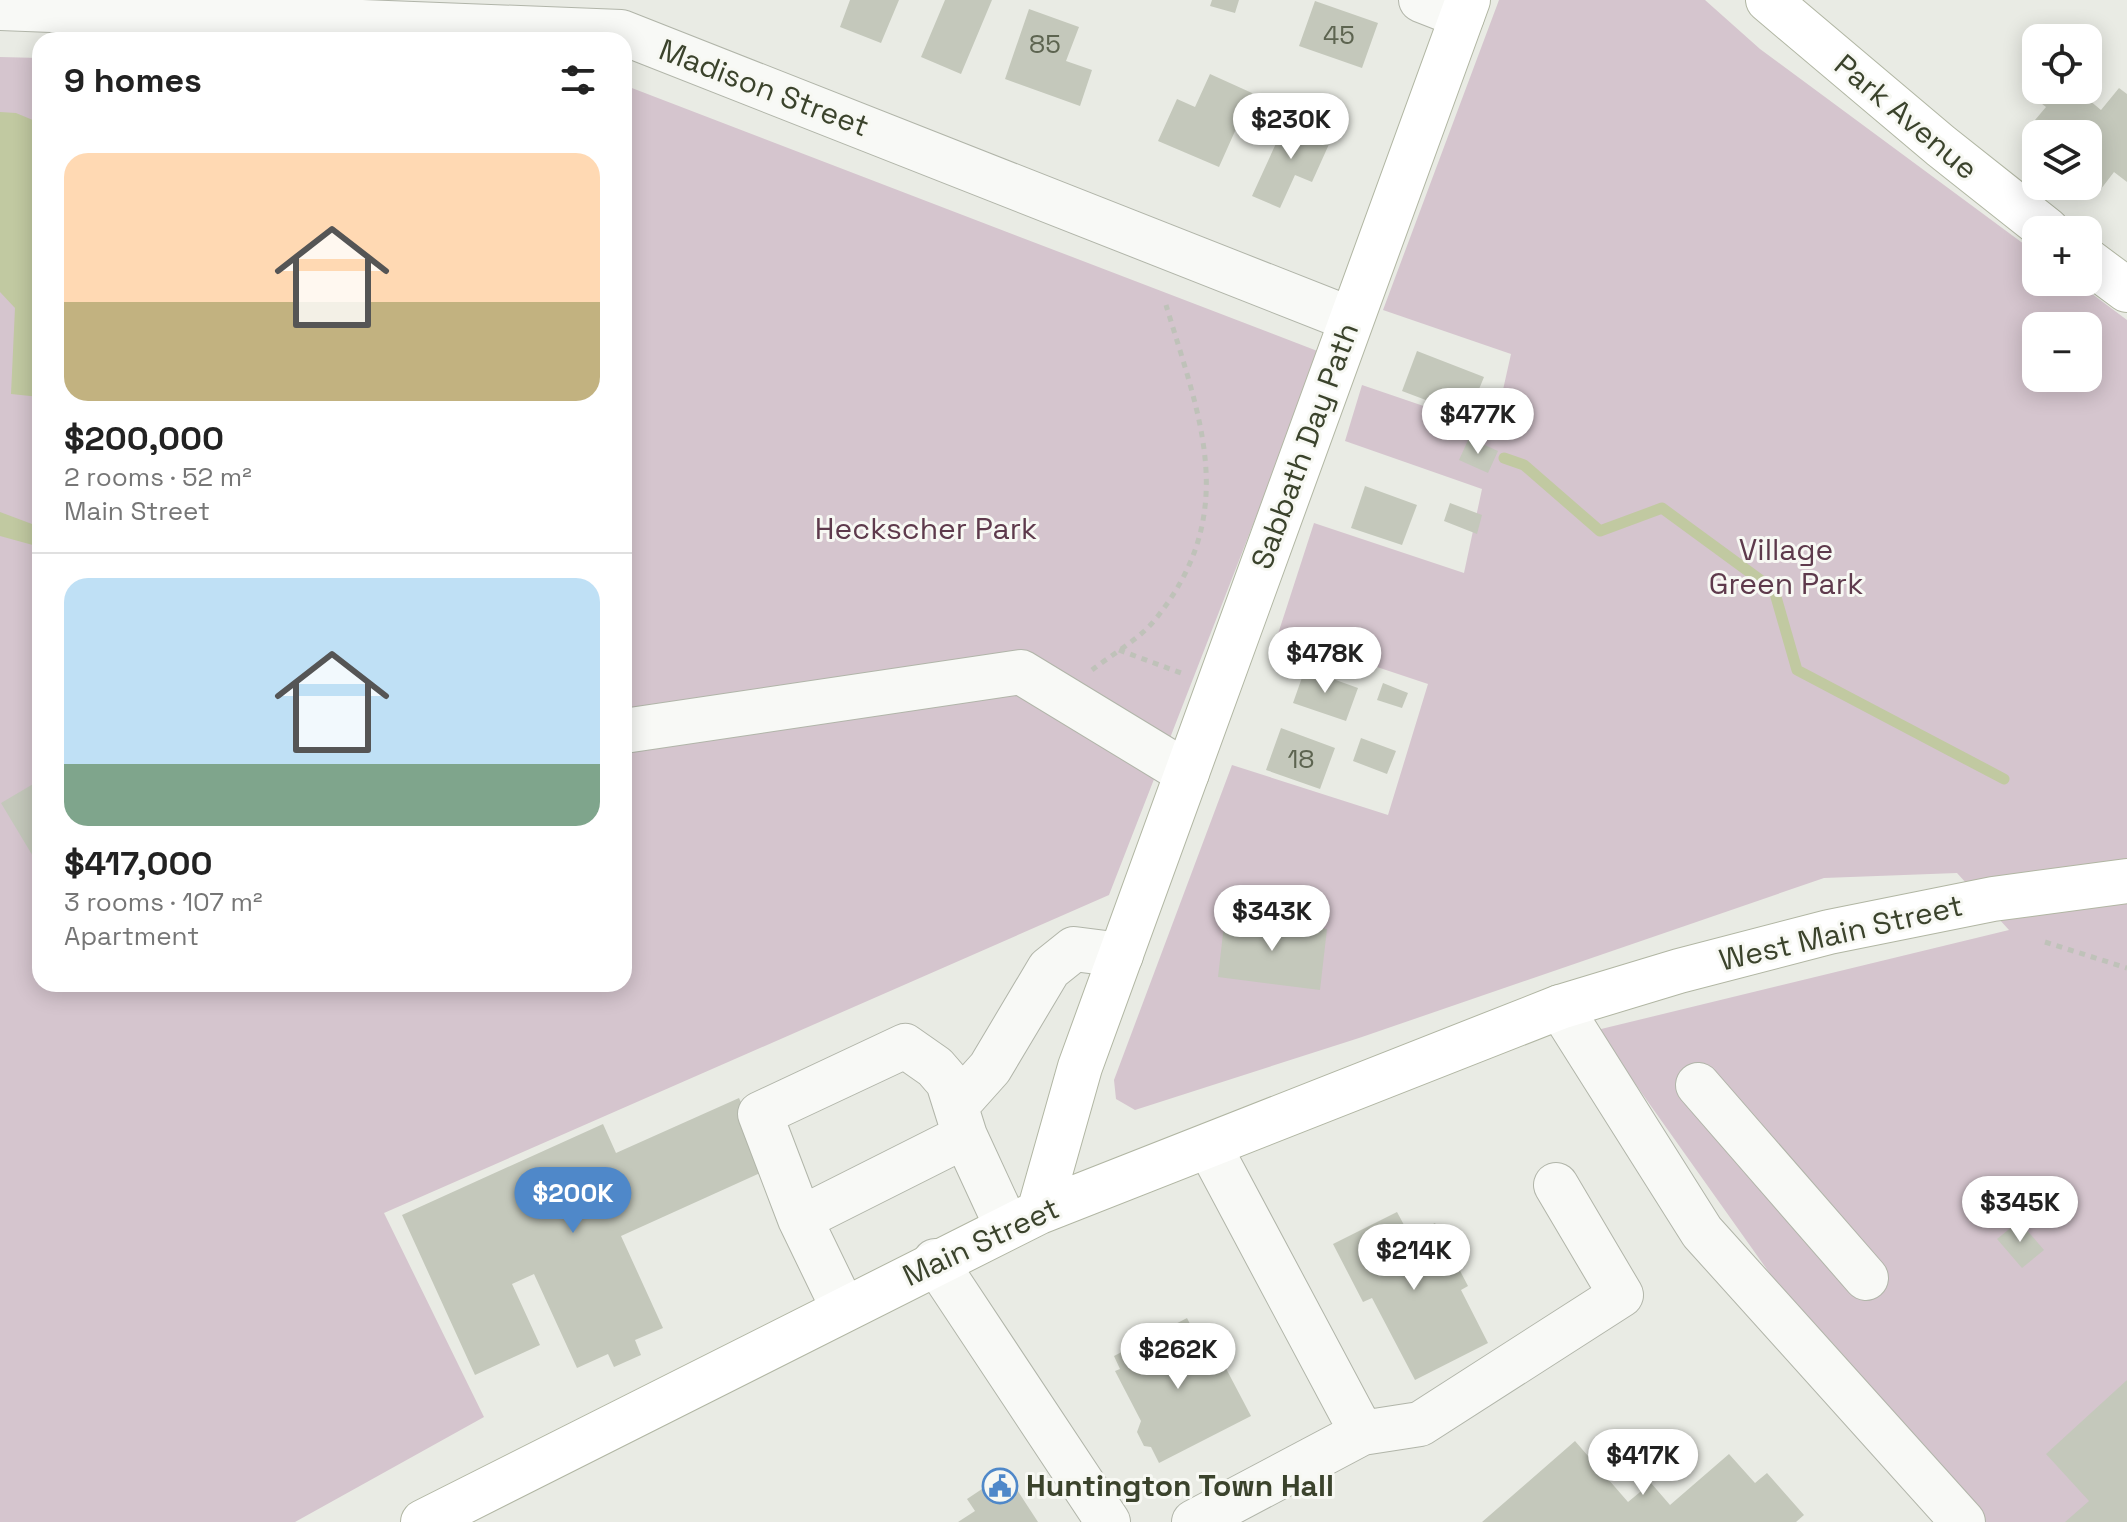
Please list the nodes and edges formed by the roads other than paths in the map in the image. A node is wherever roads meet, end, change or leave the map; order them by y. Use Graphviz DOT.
graph roads {
  1 [pos="1421,0"];
  2 [pos="1768,0"];
  3 [pos="0,8"];
  4 [pos="1465,8"];
  5 [pos="621,16"];
  6 [pos="2029,216"];
  7 [pos="2102,271"];
  8 [pos="2127,290"];
  9 [pos="1350,319"];
  10 [pos="632,730"];
  11 [pos="1187,773"];
  12 [pos="2127,881"];
  13 [pos="1121,955"];
  14 [pos="1560,1007"];
  15 [pos="1698,1085"];
  16 [pos="961,1121"];
  17 [pos="1209,1146"];
  18 [pos="1556,1185"];
  19 [pos="800,1219"];
  20 [pos="1023,1220"];
  21 [pos="935,1261"];
  22 [pos="1866,1278"];
  23 [pos="843,1308"];
  24 [pos="1362,1433"];
  25 [pos="423,1522"];
  26 [pos="1108,1522"];
  27 [pos="1194,1522"];
  28 [pos="1963,1522"];
  1 -- 4 [label="street"];
  2 -- 6 [label="main road, Park Avenue"];
  3 -- 5 [label="street, Madison Street"];
  4 -- 9 [label="main road, Sabbath Day Path"];
  5 -- 9 [label="street, Madison Street"];
  7 -- 8 [label="main road"];
  9 -- 11 [label="main road, Sabbath Day Path"];
  10 -- 11 [label="street"];
  11 -- 13 [label="main road, Sabbath Day Path"];
  12 -- 14 [label="main road, West Main Street"];
  13 -- 16 [label="street"];
  13 -- 20 [label="main road, Sabbath Day Path"];
  14 -- 17 [label="main road, Main Street"];
  14 -- 28 [label="street"];
  15 -- 22 [label="street"];
  16 -- 19 [label="street"];
  16 -- 19 [label="street"];
  16 -- 20 [label="street"];
  17 -- 20 [label="main road, Main Street"];
  17 -- 24 [label="street"];
  18 -- 24 [label="street"];
  19 -- 23 [label="street"];
  20 -- 21 [label="main road, Main Street"];
  21 -- 23 [label="main road, Main Street"];
  21 -- 26 [label="street"];
  23 -- 25 [label="main road, Main Street"];
  24 -- 27 [label="street"];
}
